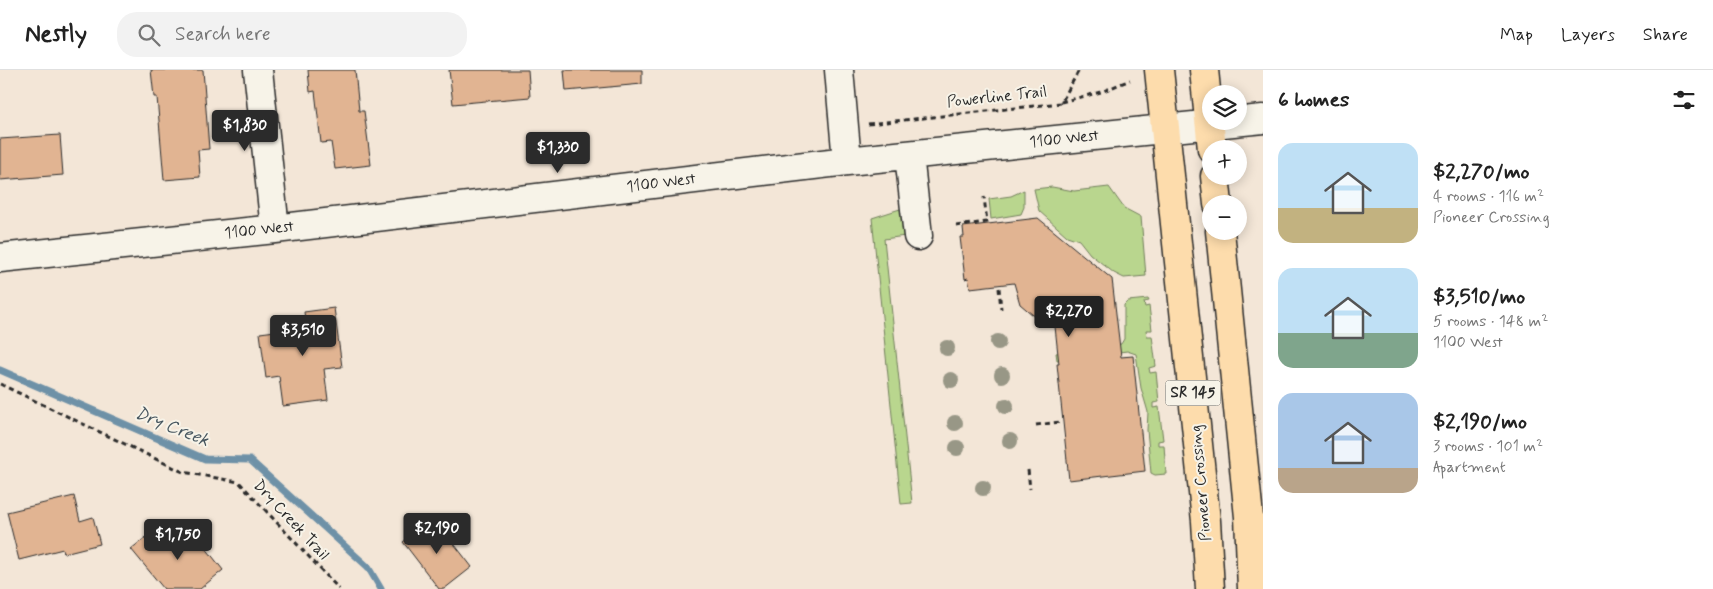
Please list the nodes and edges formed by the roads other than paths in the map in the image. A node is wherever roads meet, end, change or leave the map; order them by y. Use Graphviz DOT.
graph roads {
  1 [pos="258,70"];
  2 [pos="839,70"];
  3 [pos="1159,70"];
  4 [pos="1204,70"];
  5 [pos="1263,119"];
  6 [pos="1166,130"];
  7 [pos="1211,137"];
  8 [pos="909,155"];
  9 [pos="847,161"];
  10 [pos="274,229"];
  11 [pos="918,236"];
  12 [pos="1221,240"];
  13 [pos="0,258"];
  14 [pos="1210,589"];
  15 [pos="1252,589"];
  1 -- 10 [label="street"];
  2 -- 9 [label="street"];
  3 -- 6 [label="highway, SR 145"];
  4 -- 7 [label="highway"];
  5 -- 7 [label="street, 1100 West"];
  6 -- 7 [label="street, 1100 West"];
  6 -- 8 [label="street, 1100 West"];
  6 -- 14 [label="highway, Pioneer Crossing / SR 145"];
  8 -- 9 [label="street, 1100 West"];
  8 -- 11 [label="street"];
  9 -- 10 [label="street, 1100 West"];
  10 -- 13 [label="street, 1100 West"];
  12 -- 15 [label="highway, SR 145"];
}
